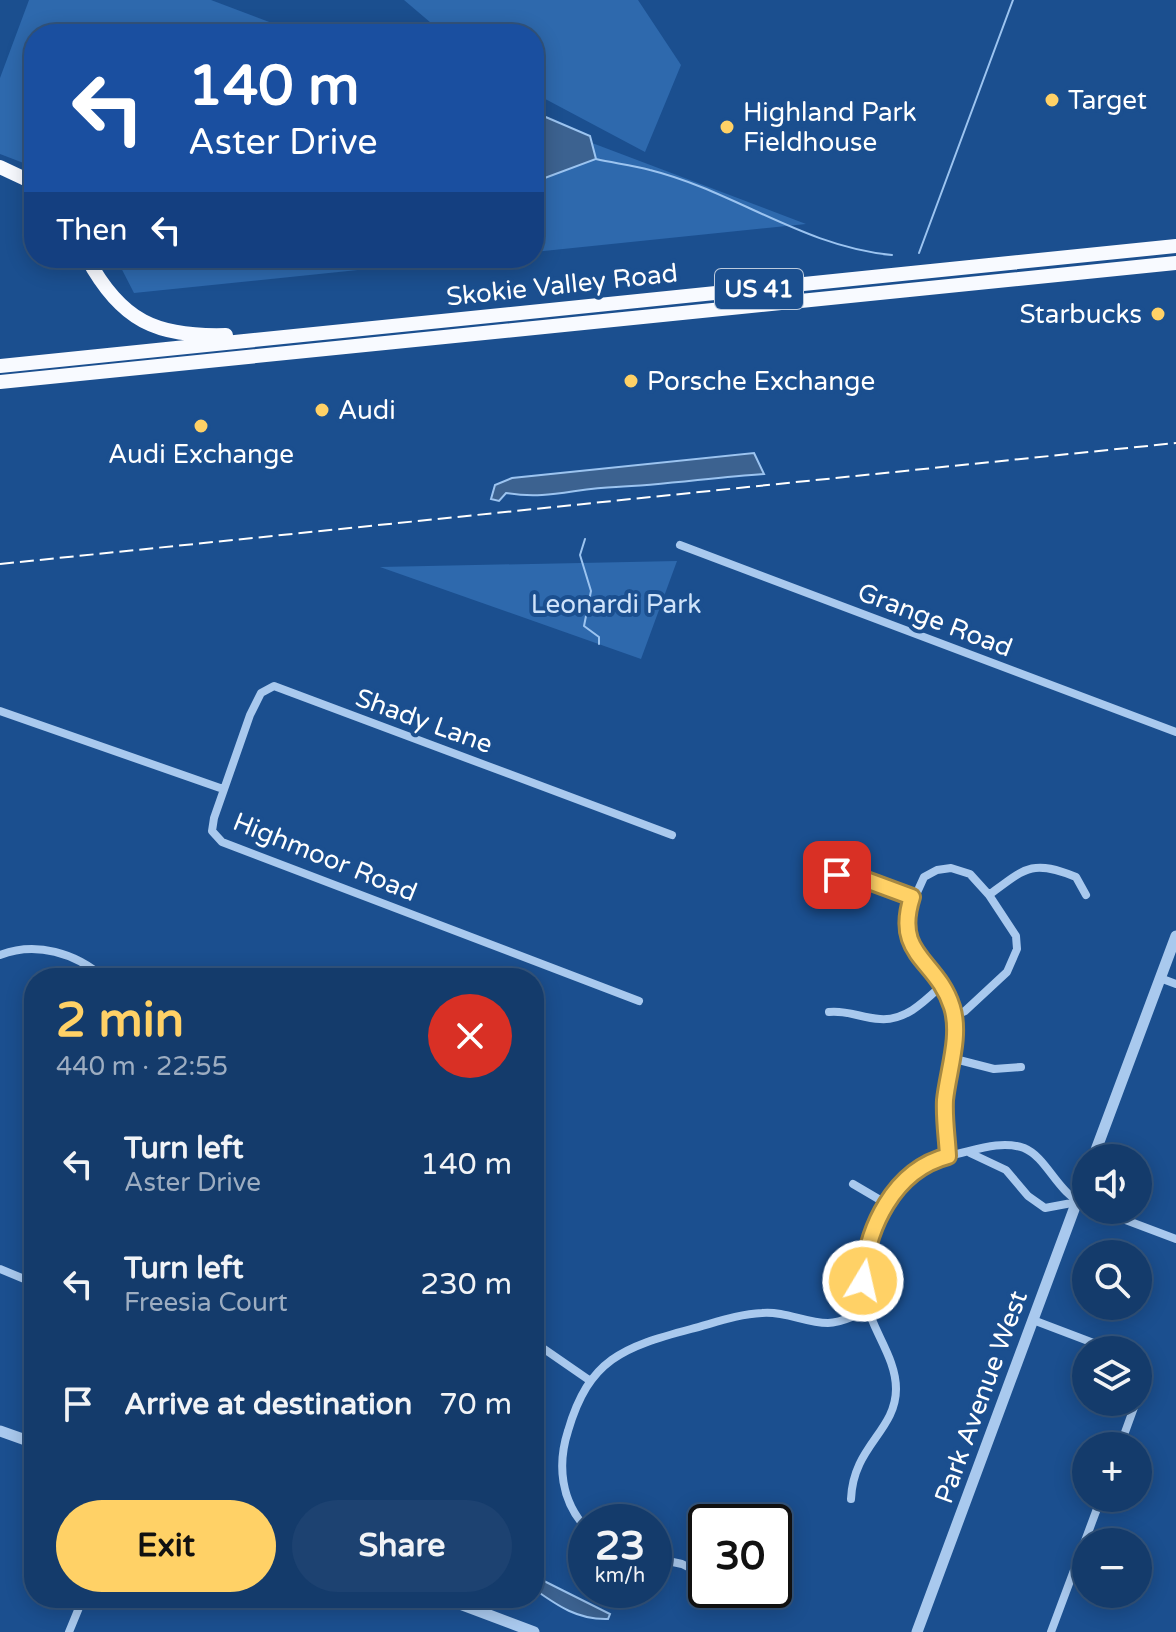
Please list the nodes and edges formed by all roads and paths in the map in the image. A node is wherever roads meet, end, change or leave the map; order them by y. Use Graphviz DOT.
graph roads {
  1 [pos="0,167"];
  2 [pos="24,178"];
  3 [pos="1176,246"];
  4 [pos="1176,263"];
  5 [pos="92,268"];
  6 [pos="342,332"];
  7 [pos="0,366"];
  8 [pos="0,382"];
  9 [pos="680,545"];
  10 [pos="0,711"];
  11 [pos="1176,732"];
  12 [pos="223,789"];
  13 [pos="672,835"];
  14 [pos="815,872"];
  15 [pos="989,895"];
  16 [pos="1086,895"];
  17 [pos="912,897"];
  18 [pos="1176,936"];
  19 [pos="0,955"];
  20 [pos="90,968"];
  21 [pos="1160,978"];
  22 [pos="1176,984"];
  23 [pos="941,986"];
  24 [pos="639,1001"];
  25 [pos="829,1012"];
  26 [pos="954,1016"];
  27 [pos="951,1058"];
  28 [pos="1021,1067"];
  29 [pos="1098,1144"];
  30 [pos="997,1146"];
  31 [pos="970,1153"];
  32 [pos="948,1156"];
  33 [pos="994,1162"];
  34 [pos="853,1184"];
  35 [pos="1072,1195"];
  36 [pos="887,1204"];
  37 [pos="1072,1205"];
  38 [pos="1052,1208"];
  39 [pos="1072,1219"];
  40 [pos="1136,1224"];
  41 [pos="1066,1230"];
  42 [pos="1176,1239"];
  43 [pos="0,1269"];
  44 [pos="24,1279"];
  45 [pos="869,1311"];
  46 [pos="1033,1320"];
  47 [pos="1075,1336"];
  48 [pos="544,1349"];
  49 [pos="589,1380"];
  50 [pos="0,1431"];
  51 [pos="24,1439"];
  52 [pos="851,1499"];
  53 [pos="571,1504"];
  54 [pos="1096,1512"];
  55 [pos="79,1608"];
  56 [pos="470,1608"];
  57 [pos="69,1632"];
  58 [pos="534,1632"];
  59 [pos="917,1632"];
  60 [pos="1051,1632"];
  1 -- 2 [label="highway"];
  3 -- 6 [label="highway, Skokie Valley Road / US 41"];
  4 -- 8 [label="highway, Skokie Valley Road / US 41"];
  5 -- 6 [label="highway"];
  6 -- 7 [label="highway, Skokie Valley Road / US 41"];
  9 -- 11 [label="street, Grange Road"];
  10 -- 12 [label="street, Highmoor Road"];
  12 -- 13 [label="street, Shady Lane"];
  12 -- 24 [label="street, Highmoor Road"];
  14 -- 17 [label="street"];
  15 -- 16 [label="street"];
  15 -- 17 [label="street"];
  15 -- 26 [label="street"];
  17 -- 23 [label="street"];
  18 -- 21 [label="street"];
  19 -- 20 [label="street"];
  21 -- 22 [label="street"];
  21 -- 29 [label="street"];
  23 -- 25 [label="street"];
  23 -- 26 [label="street"];
  26 -- 27 [label="street"];
  27 -- 28 [label="street"];
  27 -- 32 [label="street"];
  30 -- 31 [label="street"];
  30 -- 33 [label="street"];
  30 -- 35 [label="street"];
  31 -- 32 [label="street"];
  31 -- 33 [label="street"];
  32 -- 36 [label="street"];
  33 -- 38 [label="street"];
  34 -- 36 [label="street"];
  36 -- 45 [label="street"];
  37 -- 38 [label="street"];
  38 -- 41 [label="street"];
  39 -- 41 [label="street, Park Avenue West"];
  40 -- 42 [label="street"];
  41 -- 46 [label="street, Park Avenue West"];
  43 -- 44 [label="street"];
  45 -- 49 [label="street"];
  45 -- 52 [label="street"];
  46 -- 47 [label="street"];
  46 -- 59 [label="street, Park Avenue West"];
  48 -- 49 [label="street"];
  49 -- 53 [label="street"];
  50 -- 51 [label="street"];
  54 -- 60 [label="street"];
  55 -- 57 [label="street"];
  56 -- 58 [label="street"];
}
